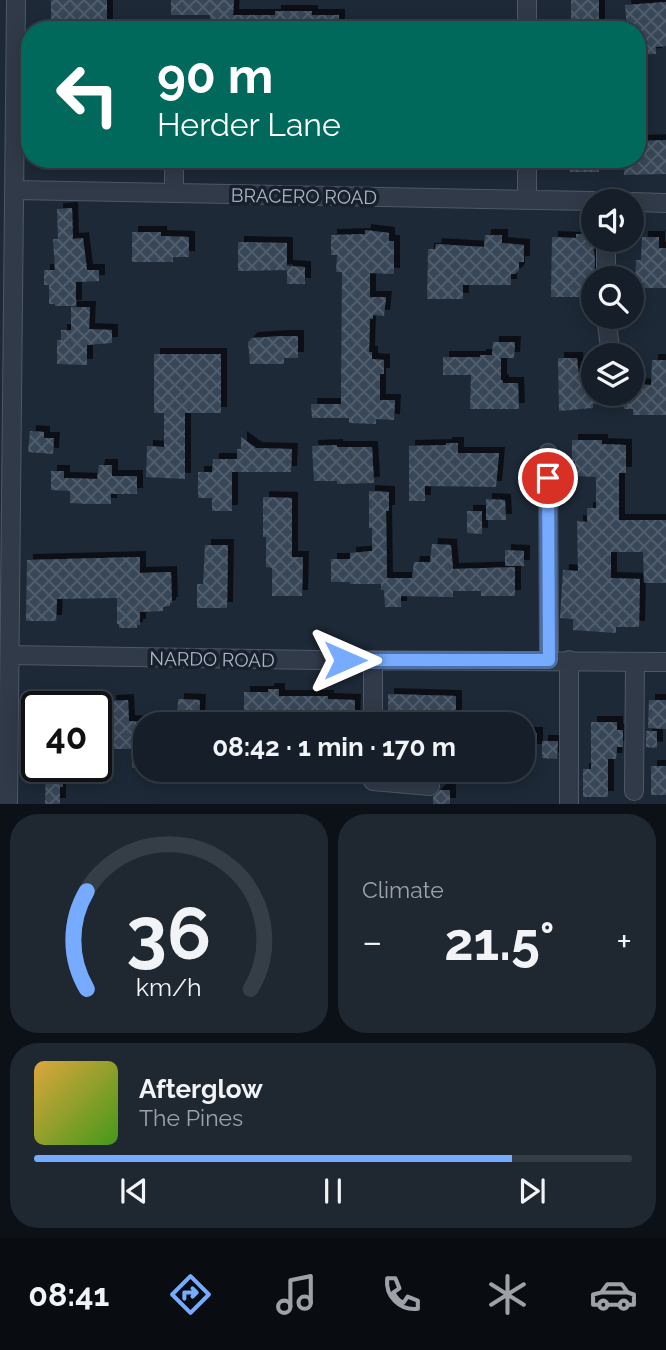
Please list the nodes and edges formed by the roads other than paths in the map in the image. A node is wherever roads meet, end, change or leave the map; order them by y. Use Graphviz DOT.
graph roads {
  1 [pos="16,0"];
  2 [pos="527,0"];
  3 [pos="527,21"];
  4 [pos="8,27"];
  5 [pos="174,168"];
  6 [pos="527,168"];
  7 [pos="15,190"];
  8 [pos="174,193"];
  9 [pos="527,200"];
  10 [pos="581,201"];
  11 [pos="644,202"];
  12 [pos="666,203"];
  13 [pos="7,296"];
  14 [pos="548,453"];
  15 [pos="6,564"];
  16 [pos="373,660"];
  17 [pos="549,660"];
  18 [pos="569,660"];
  19 [pos="635,662"];
  20 [pos="666,662"];
  21 [pos="7,663"];
  22 [pos="373,712"];
  23 [pos="384,782"];
  24 [pos="430,786"];
  25 [pos="634,791"];
  26 [pos="8,804"];
  27 [pos="569,804"];
  1 -- 4 [label="street"];
  2 -- 3 [label="street"];
  4 -- 7 [label="street"];
  5 -- 8 [label="street"];
  6 -- 9 [label="street"];
  7 -- 8 [label="street, BRACERO ROAD"];
  7 -- 13 [label="street"];
  8 -- 9 [label="street, BRACERO ROAD"];
  9 -- 10 [label="street, BRACERO ROAD"];
  11 -- 12 [label="street"];
  13 -- 15 [label="street"];
  14 -- 17 [label="street"];
  15 -- 21 [label="street"];
  16 -- 17 [label="street, NARDO ROAD"];
  16 -- 21 [label="street, NARDO ROAD"];
  16 -- 22 [label="street"];
  17 -- 18 [label="street, NARDO ROAD"];
  18 -- 19 [label="street, NARDO ROAD"];
  18 -- 27 [label="street"];
  19 -- 20 [label="street, NARDO ROAD"];
  19 -- 25 [label="street"];
  21 -- 26 [label="street"];
  23 -- 24 [label="street"];
}
